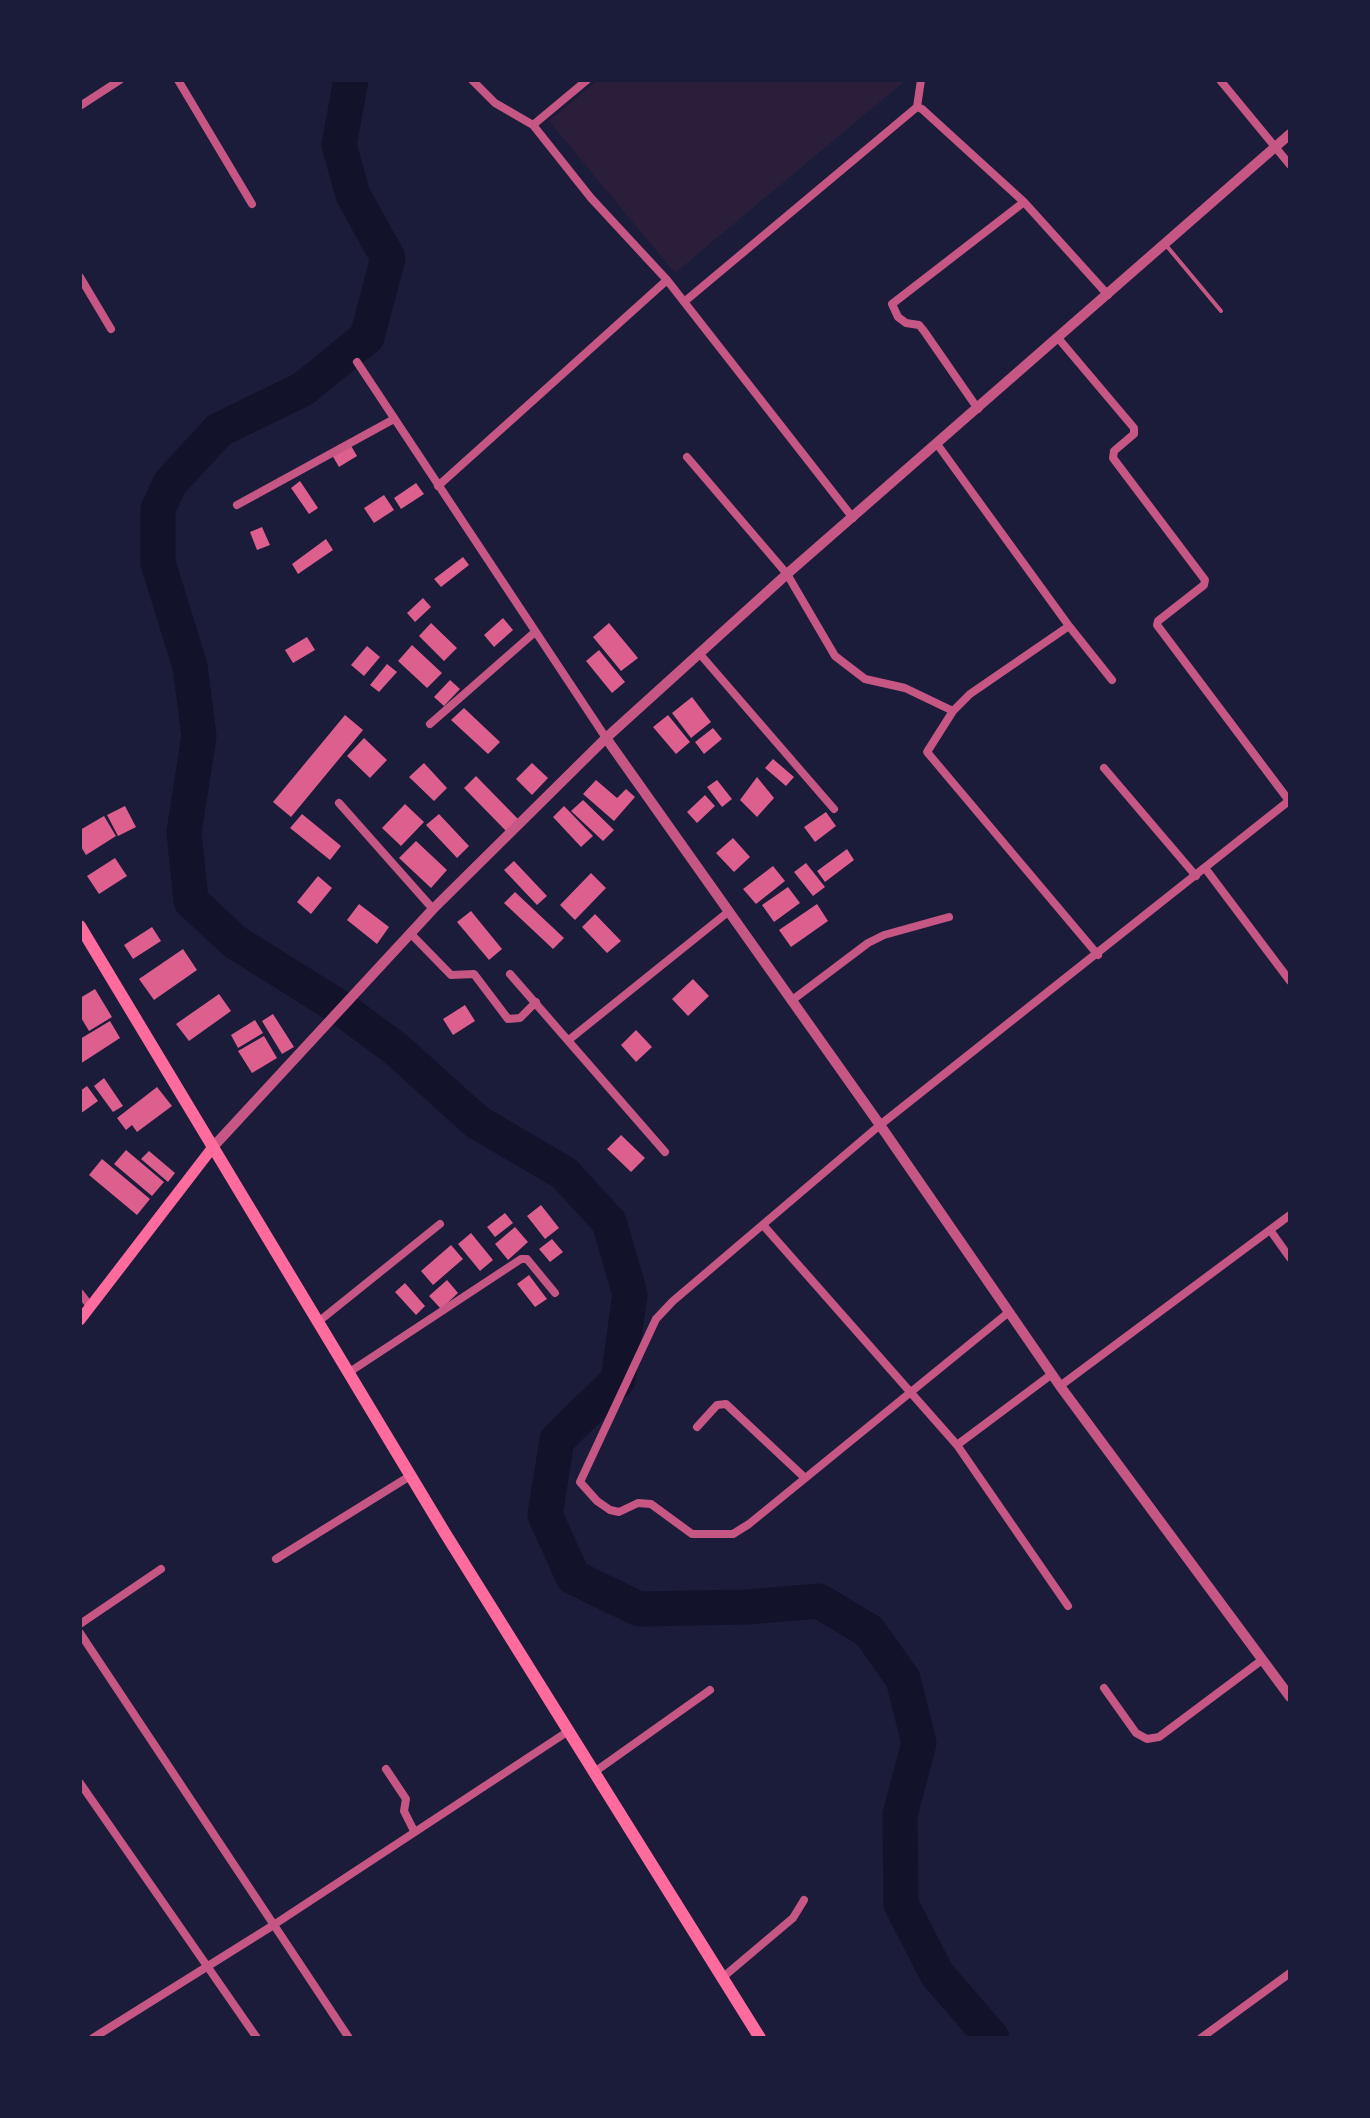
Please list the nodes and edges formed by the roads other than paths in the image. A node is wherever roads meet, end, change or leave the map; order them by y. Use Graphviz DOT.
graph roads {
  1 [pos="120,80"];
  2 [pos="178,80"];
  3 [pos="472,80"];
  4 [pos="588,80"];
  5 [pos="921,80"];
  6 [pos="1220,80"];
  7 [pos="80,106"];
  8 [pos="917,107"];
  9 [pos="532,125"];
  10 [pos="1290,134"];
  11 [pos="1274,147"];
  12 [pos="1290,166"];
  13 [pos="1024,202"];
  14 [pos="252,204"];
  15 [pos="1165,244"];
  16 [pos="80,277"];
  17 [pos="667,280"];
  18 [pos="1108,295"];
  19 [pos="684,302"];
  20 [pos="1221,311"];
  21 [pos="111,329"];
  22 [pos="1058,338"];
  23 [pos="357,362"];
  24 [pos="978,409"];
  25 [pos="394,419"];
  26 [pos="937,444"];
  27 [pos="687,457"];
  28 [pos="438,486"];
  29 [pos="237,506"];
  30 [pos="853,518"];
  31 [pos="787,574"];
  32 [pos="1070,626"];
  33 [pos="535,632"];
  34 [pos="699,653"];
  35 [pos="1112,680"];
  36 [pos="953,711"];
  37 [pos="430,724"];
  38 [pos="606,738"];
  39 [pos="1104,768"];
  40 [pos="1290,801"];
  41 [pos="340,803"];
  42 [pos="834,809"];
  43 [pos="1205,868"];
  44 [pos="1196,876"];
  45 [pos="433,909"];
  46 [pos="728,912"];
  47 [pos="948,918"];
  48 [pos="80,926"];
  49 [pos="410,933"];
  50 [pos="1098,955"];
  51 [pos="510,974"];
  52 [pos="1290,981"];
  53 [pos="791,1001"];
  54 [pos="536,1002"];
  55 [pos="570,1039"];
  56 [pos="880,1125"];
  57 [pos="214,1147"];
  58 [pos="666,1152"];
  59 [pos="1290,1215"];
  60 [pos="440,1224"];
  61 [pos="763,1225"];
  62 [pos="1270,1230"];
  63 [pos="1290,1258"];
  64 [pos="80,1293"];
  65 [pos="555,1293"];
  66 [pos="90,1306"];
  67 [pos="1010,1312"];
  68 [pos="80,1320"];
  69 [pos="318,1322"];
  70 [pos="348,1372"];
  71 [pos="1052,1374"];
  72 [pos="1060,1386"];
  73 [pos="912,1391"];
  74 [pos="697,1427"];
  75 [pos="957,1444"];
  76 [pos="410,1476"];
  77 [pos="805,1478"];
  78 [pos="276,1559"];
  79 [pos="161,1569"];
  80 [pos="1068,1606"];
  81 [pos="80,1624"];
  82 [pos="80,1633"];
  83 [pos="1262,1660"];
  84 [pos="1104,1688"];
  85 [pos="710,1690"];
  86 [pos="1290,1697"];
  87 [pos="567,1732"];
  88 [pos="386,1770"];
  89 [pos="593,1773"];
  90 [pos="80,1782"];
  91 [pos="414,1831"];
  92 [pos="804,1900"];
  93 [pos="272,1926"];
  94 [pos="208,1966"];
  95 [pos="1290,1973"];
  96 [pos="722,1978"];
  97 [pos="93,2038"];
  98 [pos="258,2038"];
  99 [pos="348,2038"];
  100 [pos="760,2038"];
  101 [pos="1201,2038"];
  1 -- 7 [label="street"];
  2 -- 14 [label="street"];
  3 -- 9 [label="street"];
  4 -- 9 [label="street"];
  5 -- 8 [label="street"];
  6 -- 11 [label="street"];
  8 -- 13 [label="street"];
  8 -- 19 [label="street"];
  9 -- 17 [label="street"];
  10 -- 11 [label="street"];
  11 -- 12 [label="street"];
  11 -- 15 [label="street"];
  13 -- 18 [label="street"];
  13 -- 24 [label="street"];
  15 -- 18 [label="street"];
  15 -- 20 [label="lane"];
  16 -- 21 [label="street"];
  17 -- 19 [label="street"];
  17 -- 28 [label="street"];
  18 -- 22 [label="street"];
  19 -- 30 [label="street"];
  22 -- 24 [label="street"];
  22 -- 40 [label="street"];
  23 -- 25 [label="street"];
  24 -- 26 [label="street"];
  25 -- 28 [label="street"];
  25 -- 29 [label="street"];
  26 -- 30 [label="street"];
  26 -- 32 [label="street"];
  27 -- 31 [label="street"];
  28 -- 33 [label="street"];
  30 -- 31 [label="street"];
  31 -- 34 [label="street"];
  31 -- 36 [label="street"];
  32 -- 35 [label="street"];
  32 -- 36 [label="street"];
  33 -- 37 [label="street"];
  33 -- 38 [label="street"];
  34 -- 38 [label="street"];
  34 -- 42 [label="street"];
  36 -- 50 [label="street"];
  38 -- 45 [label="street"];
  38 -- 46 [label="street"];
  39 -- 44 [label="street"];
  40 -- 43 [label="street"];
  41 -- 45 [label="street"];
  43 -- 44 [label="street"];
  43 -- 52 [label="street"];
  44 -- 50 [label="street"];
  45 -- 49 [label="street"];
  46 -- 53 [label="street"];
  46 -- 55 [label="street"];
  47 -- 53 [label="street"];
  48 -- 57 [label="highway"];
  49 -- 54 [label="street"];
  49 -- 57 [label="street"];
  50 -- 56 [label="street"];
  51 -- 54 [label="street"];
  53 -- 56 [label="street"];
  54 -- 55 [label="street"];
  55 -- 58 [label="street"];
  56 -- 61 [label="street"];
  56 -- 67 [label="street"];
  57 -- 66 [label="main road"];
  57 -- 69 [label="highway"];
  59 -- 62 [label="street"];
  60 -- 69 [label="street"];
  61 -- 73 [label="street"];
  61 -- 77 [label="street"];
  62 -- 63 [label="street"];
  62 -- 72 [label="street"];
  64 -- 66 [label="street"];
  65 -- 70 [label="street"];
  66 -- 68 [label="main road"];
  67 -- 71 [label="street"];
  67 -- 73 [label="street"];
  69 -- 70 [label="highway"];
  70 -- 76 [label="highway"];
  71 -- 72 [label="street"];
  71 -- 75 [label="street"];
  72 -- 83 [label="street"];
  73 -- 75 [label="street"];
  73 -- 77 [label="street"];
  74 -- 77 [label="street"];
  75 -- 80 [label="street"];
  76 -- 78 [label="street"];
  76 -- 87 [label="highway"];
  79 -- 81 [label="street"];
  82 -- 93 [label="street"];
  83 -- 84 [label="street"];
  83 -- 86 [label="street"];
  85 -- 89 [label="street"];
  87 -- 89 [label="highway"];
  87 -- 91 [label="street"];
  88 -- 91 [label="street"];
  89 -- 96 [label="highway"];
  90 -- 94 [label="street"];
  91 -- 93 [label="street"];
  92 -- 96 [label="street"];
  93 -- 94 [label="street"];
  93 -- 99 [label="street"];
  94 -- 97 [label="street"];
  94 -- 98 [label="street"];
  95 -- 101 [label="street"];
  96 -- 100 [label="highway"];
}
